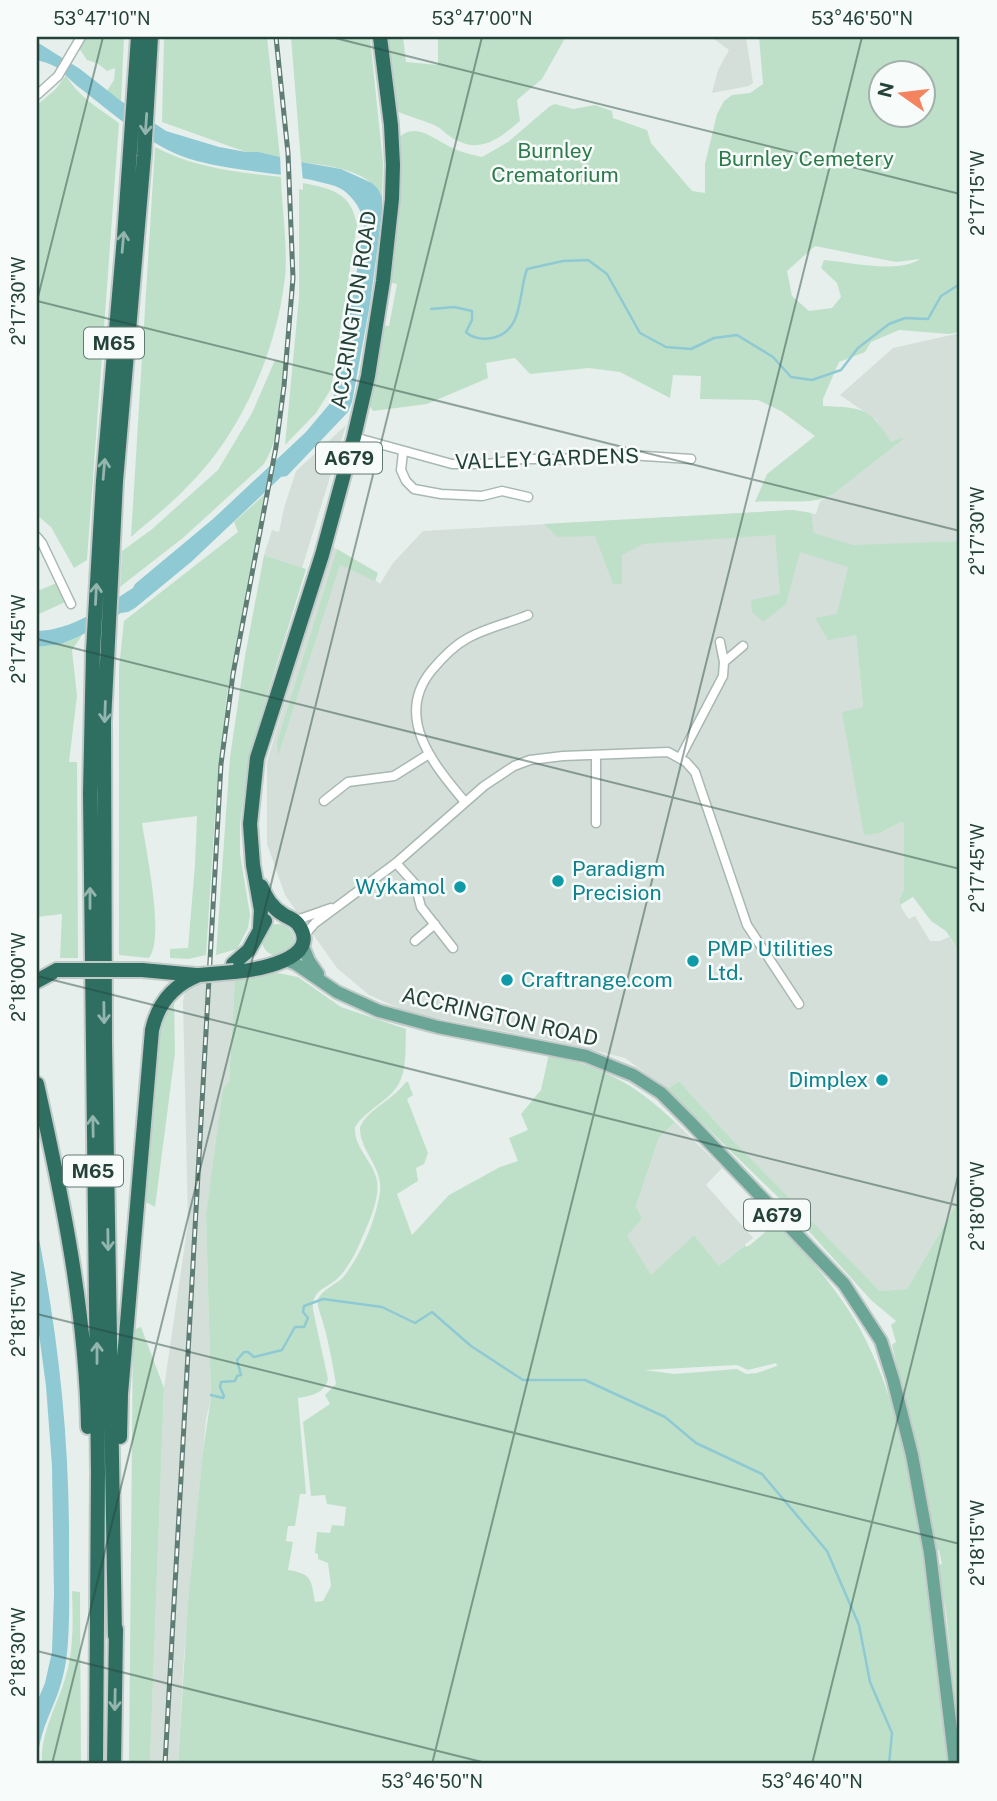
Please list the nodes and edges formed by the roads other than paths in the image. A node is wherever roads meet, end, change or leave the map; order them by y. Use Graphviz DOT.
graph roads {
  1 [pos="81,37"];
  2 [pos="138,37"];
  3 [pos="151,37"];
  4 [pos="380,37"];
  5 [pos="141,90"];
  6 [pos="37,95"];
  7 [pos="354,437"];
  8 [pos="403,452"];
  9 [pos="691,459"];
  10 [pos="528,497"];
  11 [pos="106,535"];
  12 [pos="37,537"];
  13 [pos="70,602"];
  14 [pos="528,615"];
  15 [pos="720,642"];
  16 [pos="743,646"];
  17 [pos="724,662"];
  18 [pos="429,754"];
  19 [pos="596,755"];
  20 [pos="680,758"];
  21 [pos="324,801"];
  22 [pos="465,802"];
  23 [pos="596,823"];
  24 [pos="396,863"];
  25 [pos="255,870"];
  26 [pos="343,902"];
  27 [pos="290,918"];
  28 [pos="435,924"];
  29 [pos="258,931"];
  30 [pos="302,940"];
  31 [pos="415,941"];
  32 [pos="453,948"];
  33 [pos="284,961"];
  34 [pos="37,968"];
  35 [pos="233,968"];
  36 [pos="57,970"];
  37 [pos="202,972"];
  38 [pos="37,981"];
  39 [pos="323,981"];
  40 [pos="799,1004"];
  41 [pos="37,1084"];
  42 [pos="115,1636"];
  43 [pos="97,1691"];
  44 [pos="96,1764"];
  45 [pos="114,1764"];
  46 [pos="955,1764"];
  1 -- 6 [label="street"];
  2 -- 5 [label="highway, M65"];
  3 -- 5 [label="highway, M65"];
  4 -- 7 [label="highway, ACCRINGTON ROAD / A679"];
  5 -- 11 [label="highway, M65"];
  7 -- 8 [label="street, VALLEY GARDENS"];
  7 -- 25 [label="highway, ACCRINGTON ROAD / A679"];
  8 -- 9 [label="street, VALLEY GARDENS"];
  8 -- 10 [label="street, VALLEY GARDENS"];
  11 -- 42 [label="highway, M65, one-way"];
  43 -- 11 [label="highway, M65, one-way"];
  12 -- 13 [label="street"];
  14 -- 18 [label="street"];
  15 -- 17 [label="street"];
  16 -- 17 [label="street"];
  17 -- 20 [label="street"];
  18 -- 21 [label="street"];
  18 -- 22 [label="street"];
  19 -- 20 [label="street"];
  19 -- 22 [label="street"];
  19 -- 23 [label="street"];
  20 -- 40 [label="street"];
  22 -- 24 [label="street"];
  24 -- 26 [label="street"];
  24 -- 28 [label="street"];
  25 -- 27 [label="highway, ACCRINGTON ROAD / A679"];
  25 -- 29 [label="highway, ACCRINGTON ROAD / A679"];
  26 -- 27 [label="street"];
  26 -- 30 [label="street"];
  27 -- 29 [label="highway"];
  27 -- 30 [label="highway, A679"];
  28 -- 31 [label="street"];
  28 -- 32 [label="street"];
  29 -- 33 [label="highway, A679"];
  29 -- 35 [label="highway"];
  30 -- 33 [label="highway"];
  30 -- 39 [label="main road, ACCRINGTON ROAD / A679"];
  33 -- 35 [label="highway"];
  33 -- 39 [label="main road, ACCRINGTON ROAD / A679"];
  34 -- 36 [label="highway"];
  35 -- 37 [label="highway, bridge"];
  36 -- 37 [label="highway, bridge"];
  36 -- 38 [label="highway"];
  37 -- 42 [label="highway"];
  39 -- 46 [label="main road, ACCRINGTON ROAD / A679"];
  41 -- 43 [label="highway"];
  42 -- 45 [label="highway, M65, one-way"];
  43 -- 44 [label="highway, M65"];
}
